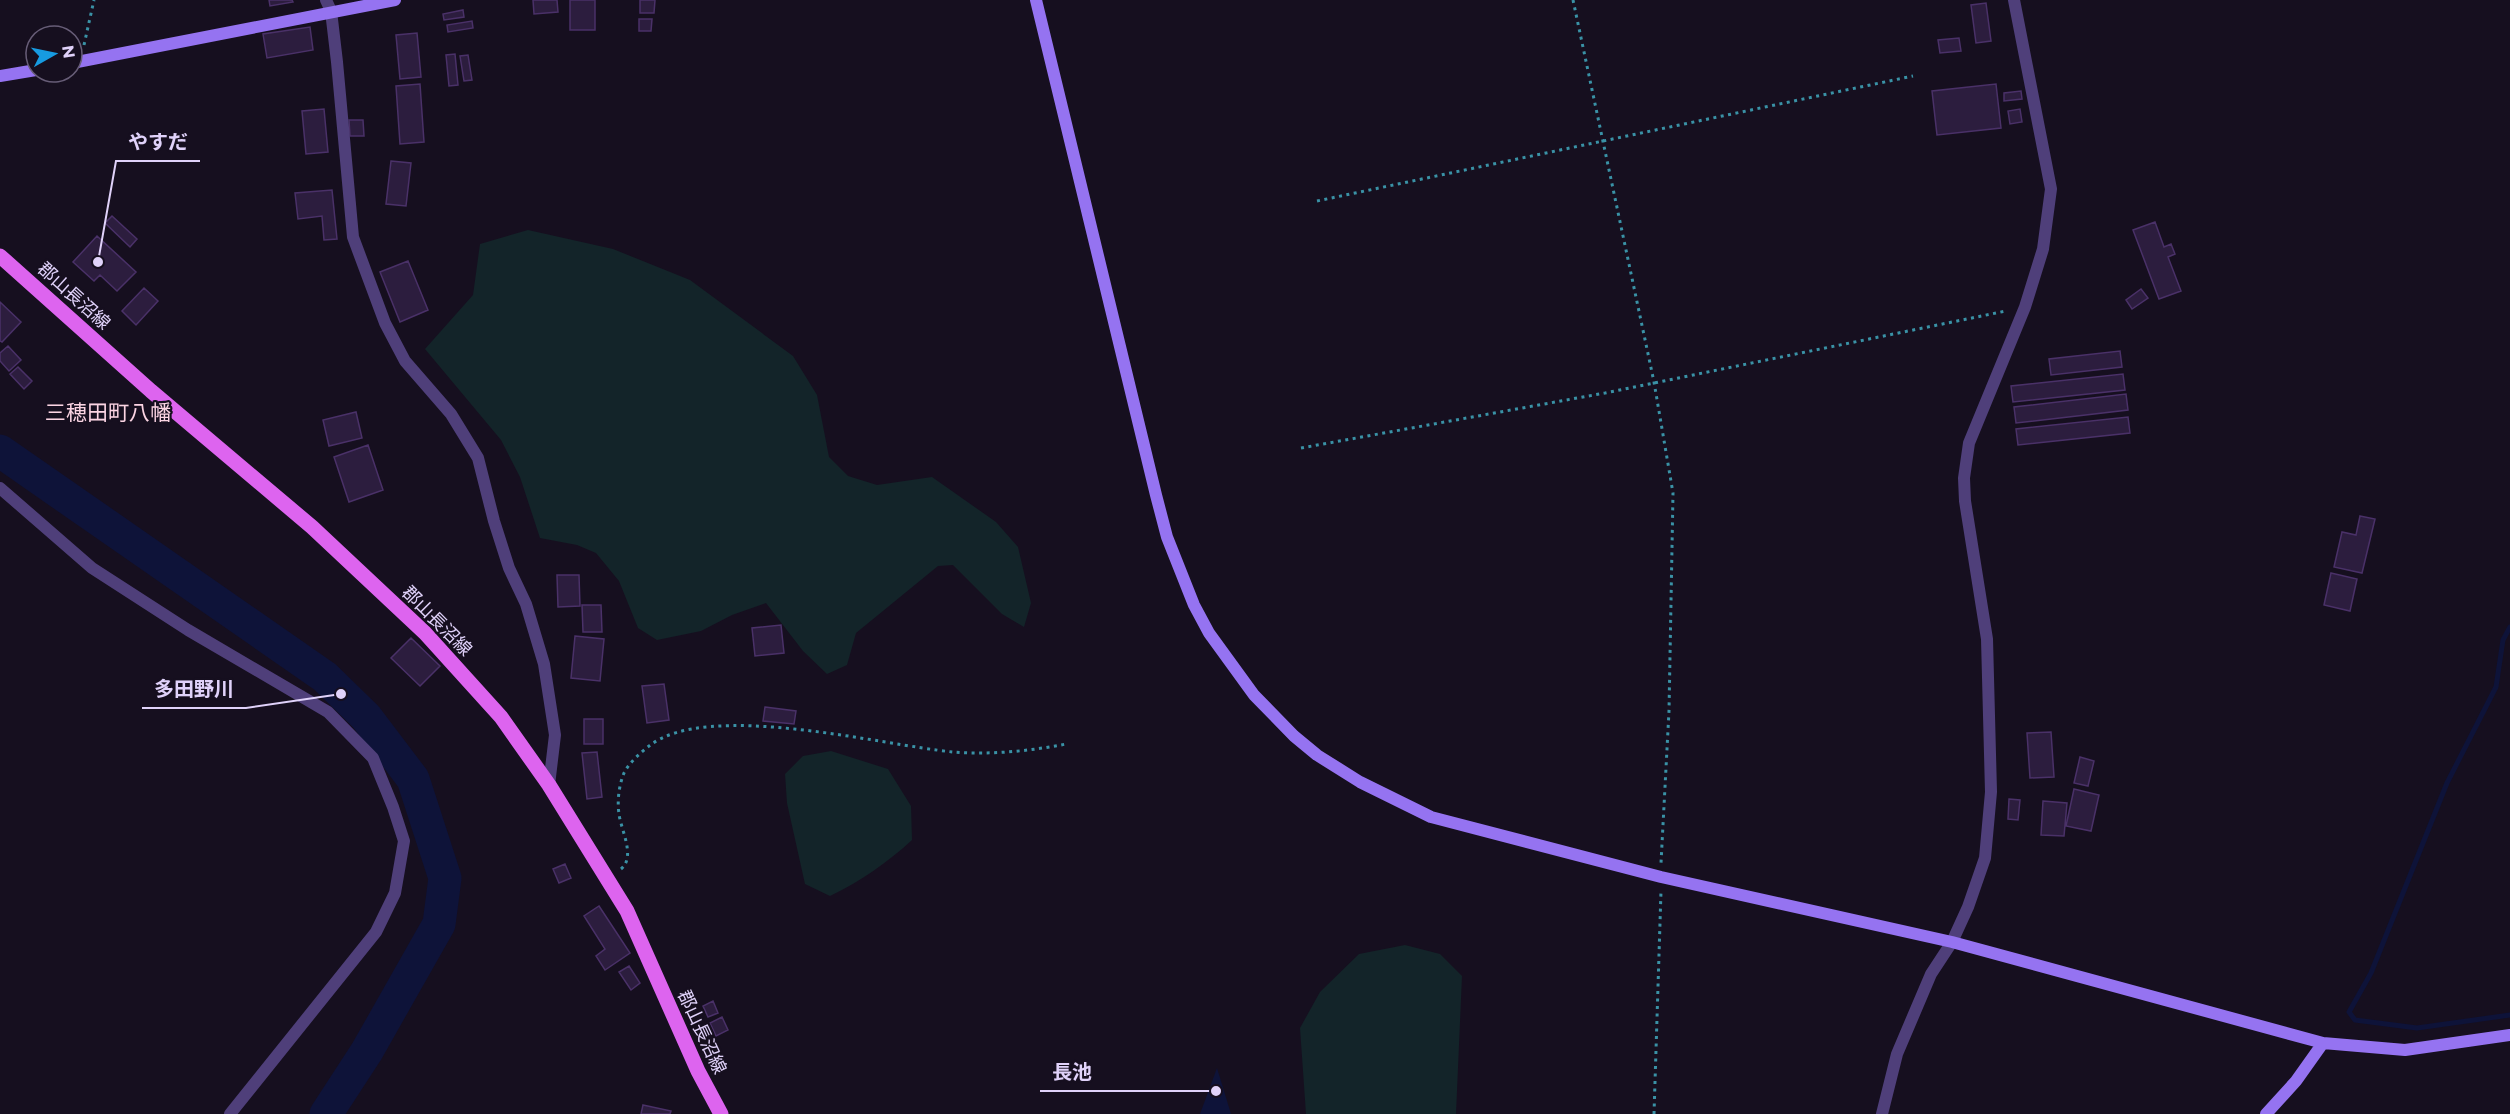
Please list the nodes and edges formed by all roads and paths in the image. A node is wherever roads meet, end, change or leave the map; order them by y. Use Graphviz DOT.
graph roads {
  1 [pos="94,0"];
  2 [pos="395,0"];
  3 [pos="1036,0"];
  4 [pos="1573,0"];
  5 [pos="2014,0"];
  6 [pos="328,5"];
  7 [pos="84,36"];
  8 [pos="84,60"];
  9 [pos="24,71"];
  10 [pos="0,76"];
  11 [pos="1913,76"];
  12 [pos="1601,140"];
  13 [pos="1317,201"];
  14 [pos="0,256"];
  15 [pos="2025,308"];
  16 [pos="1654,382"];
  17 [pos="1301,448"];
  18 [pos="0,488"];
  19 [pos="1066,744"];
  20 [pos="549,785"];
  21 [pos="1661,877"];
  22 [pos="606,878"];
  23 [pos="1952,942"];
  24 [pos="2510,1035"];
  25 [pos="2322,1043"];
  26 [pos="230,1114"];
  27 [pos="721,1114"];
  28 [pos="1654,1114"];
  29 [pos="1882,1114"];
  30 [pos="2266,1114"];
  1 -- 7 [label="path"];
  2 -- 6 [label="street"];
  3 -- 21 [label="street"];
  4 -- 12 [label="path"];
  5 -- 15 [label="street"];
  6 -- 8 [label="street"];
  6 -- 20 [label="street"];
  9 -- 10 [label="street"];
  11 -- 12 [label="path"];
  12 -- 13 [label="path"];
  12 -- 16 [label="path"];
  14 -- 20 [label="main road, 郡山長沼線"];
  15 -- 16 [label="path"];
  15 -- 23 [label="street"];
  16 -- 17 [label="path"];
  16 -- 21 [label="path"];
  18 -- 26 [label="street"];
  19 -- 22 [label="path"];
  20 -- 22 [label="main road, 郡山長沼線"];
  21 -- 23 [label="street"];
  21 -- 28 [label="path"];
  22 -- 27 [label="main road, 郡山長沼線"];
  23 -- 25 [label="street"];
  23 -- 29 [label="street"];
  24 -- 25 [label="street"];
  25 -- 30 [label="street"];
}
